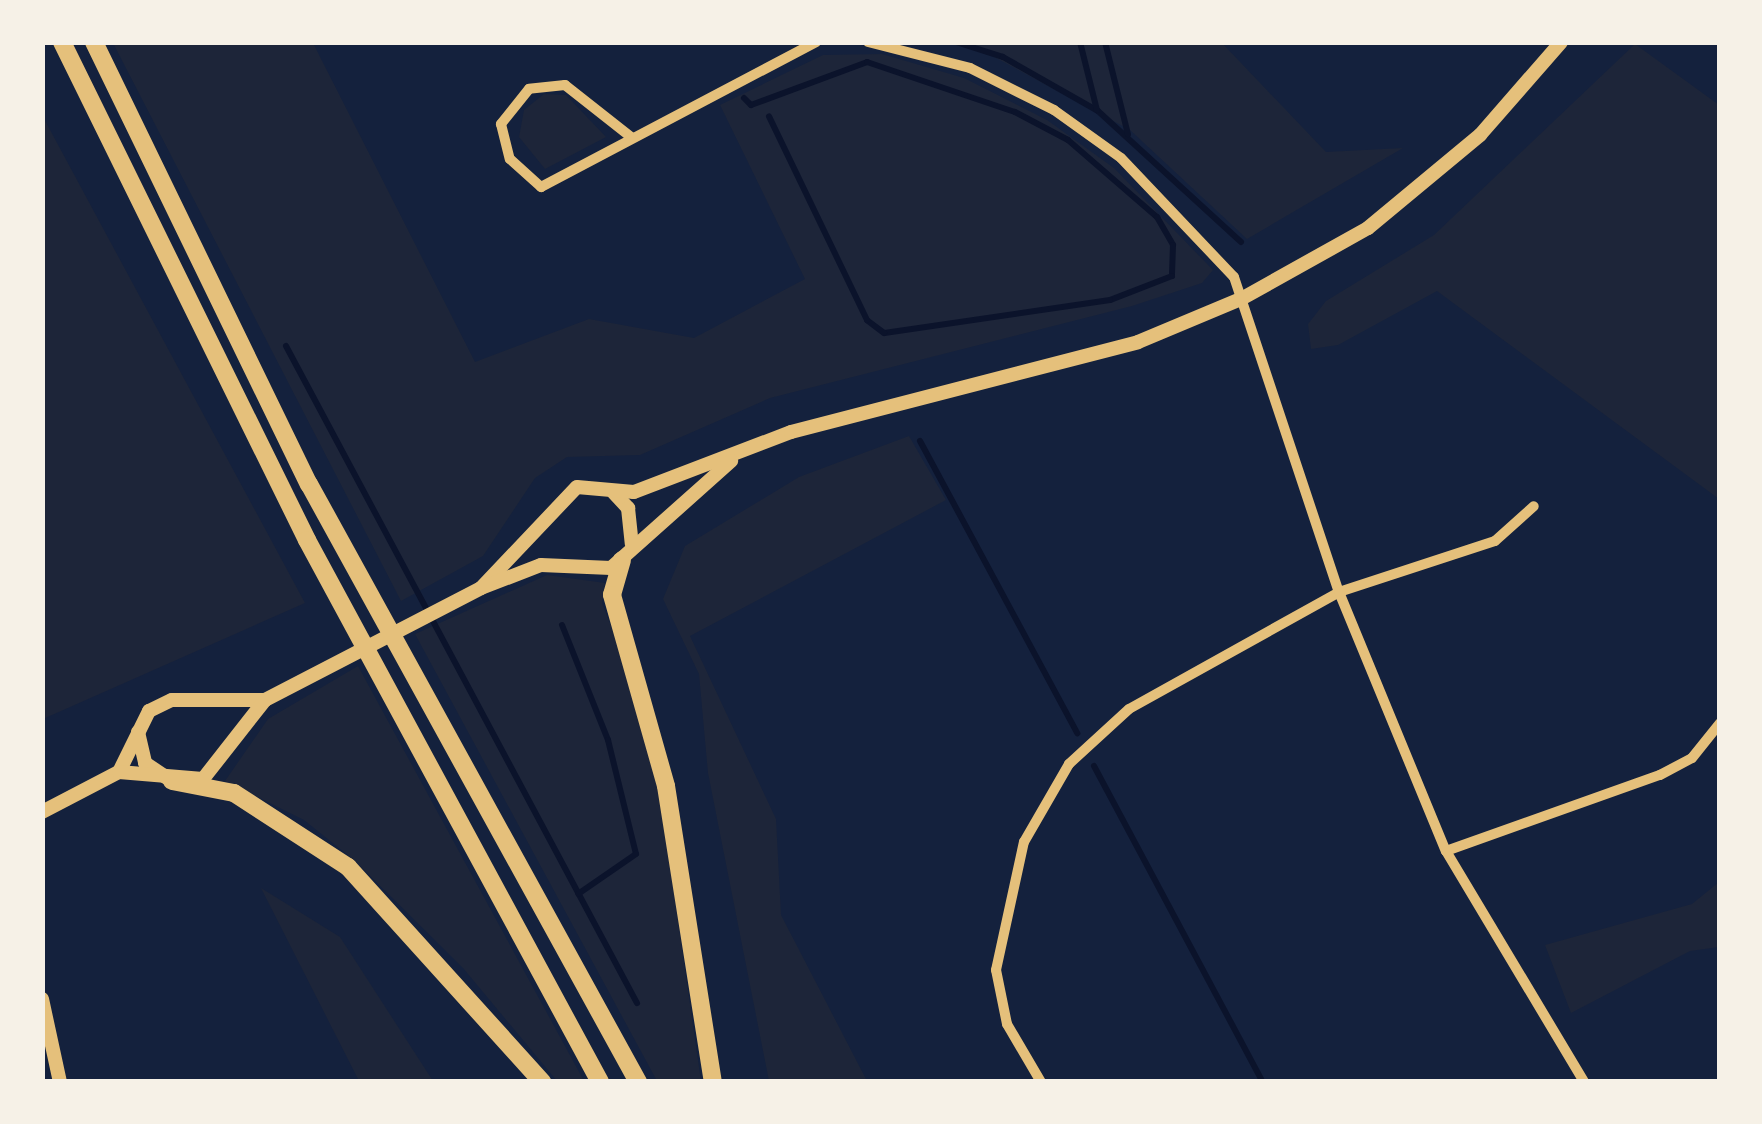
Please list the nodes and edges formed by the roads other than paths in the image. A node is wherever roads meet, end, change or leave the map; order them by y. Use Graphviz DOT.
graph roads {
  1 [pos="62,42"];
  2 [pos="94,42"];
  3 [pos="816,42"];
  4 [pos="868,42"];
  5 [pos="1561,42"];
  6 [pos="631,137"];
  7 [pos="1241,299"];
  8 [pos="743,452"];
  9 [pos="614,493"];
  10 [pos="1534,506"];
  11 [pos="632,544"];
  12 [pos="622,560"];
  13 [pos="477,590"];
  14 [pos="1339,592"];
  15 [pos="265,700"];
  16 [pos="1720,723"];
  17 [pos="138,732"];
  18 [pos="119,772"];
  19 [pos="172,781"];
  20 [pos="42,812"];
  21 [pos="1446,851"];
  22 [pos="42,999"];
  23 [pos="60,1082"];
  24 [pos="542,1082"];
  25 [pos="600,1082"];
  26 [pos="638,1082"];
  27 [pos="713,1082"];
  28 [pos="1040,1082"];
  29 [pos="1584,1082"];
  1 -- 25 [label="highway"];
  2 -- 26 [label="highway"];
  3 -- 6 [label="street"];
  4 -- 7 [label="street"];
  5 -- 7 [label="street"];
  6 -- 6 [label="street"];
  7 -- 8 [label="street"];
  7 -- 14 [label="street"];
  8 -- 9 [label="street"];
  8 -- 11 [label="street"];
  9 -- 11 [label="street"];
  9 -- 13 [label="street"];
  10 -- 14 [label="street"];
  11 -- 12 [label="street"];
  12 -- 13 [label="street"];
  12 -- 27 [label="highway"];
  13 -- 15 [label="street"];
  14 -- 21 [label="street"];
  14 -- 28 [label="street"];
  15 -- 17 [label="street"];
  15 -- 19 [label="street"];
  16 -- 21 [label="street"];
  17 -- 18 [label="street"];
  17 -- 19 [label="street"];
  18 -- 19 [label="street"];
  18 -- 20 [label="street"];
  19 -- 24 [label="highway"];
  21 -- 29 [label="street"];
  22 -- 23 [label="street"];
}
